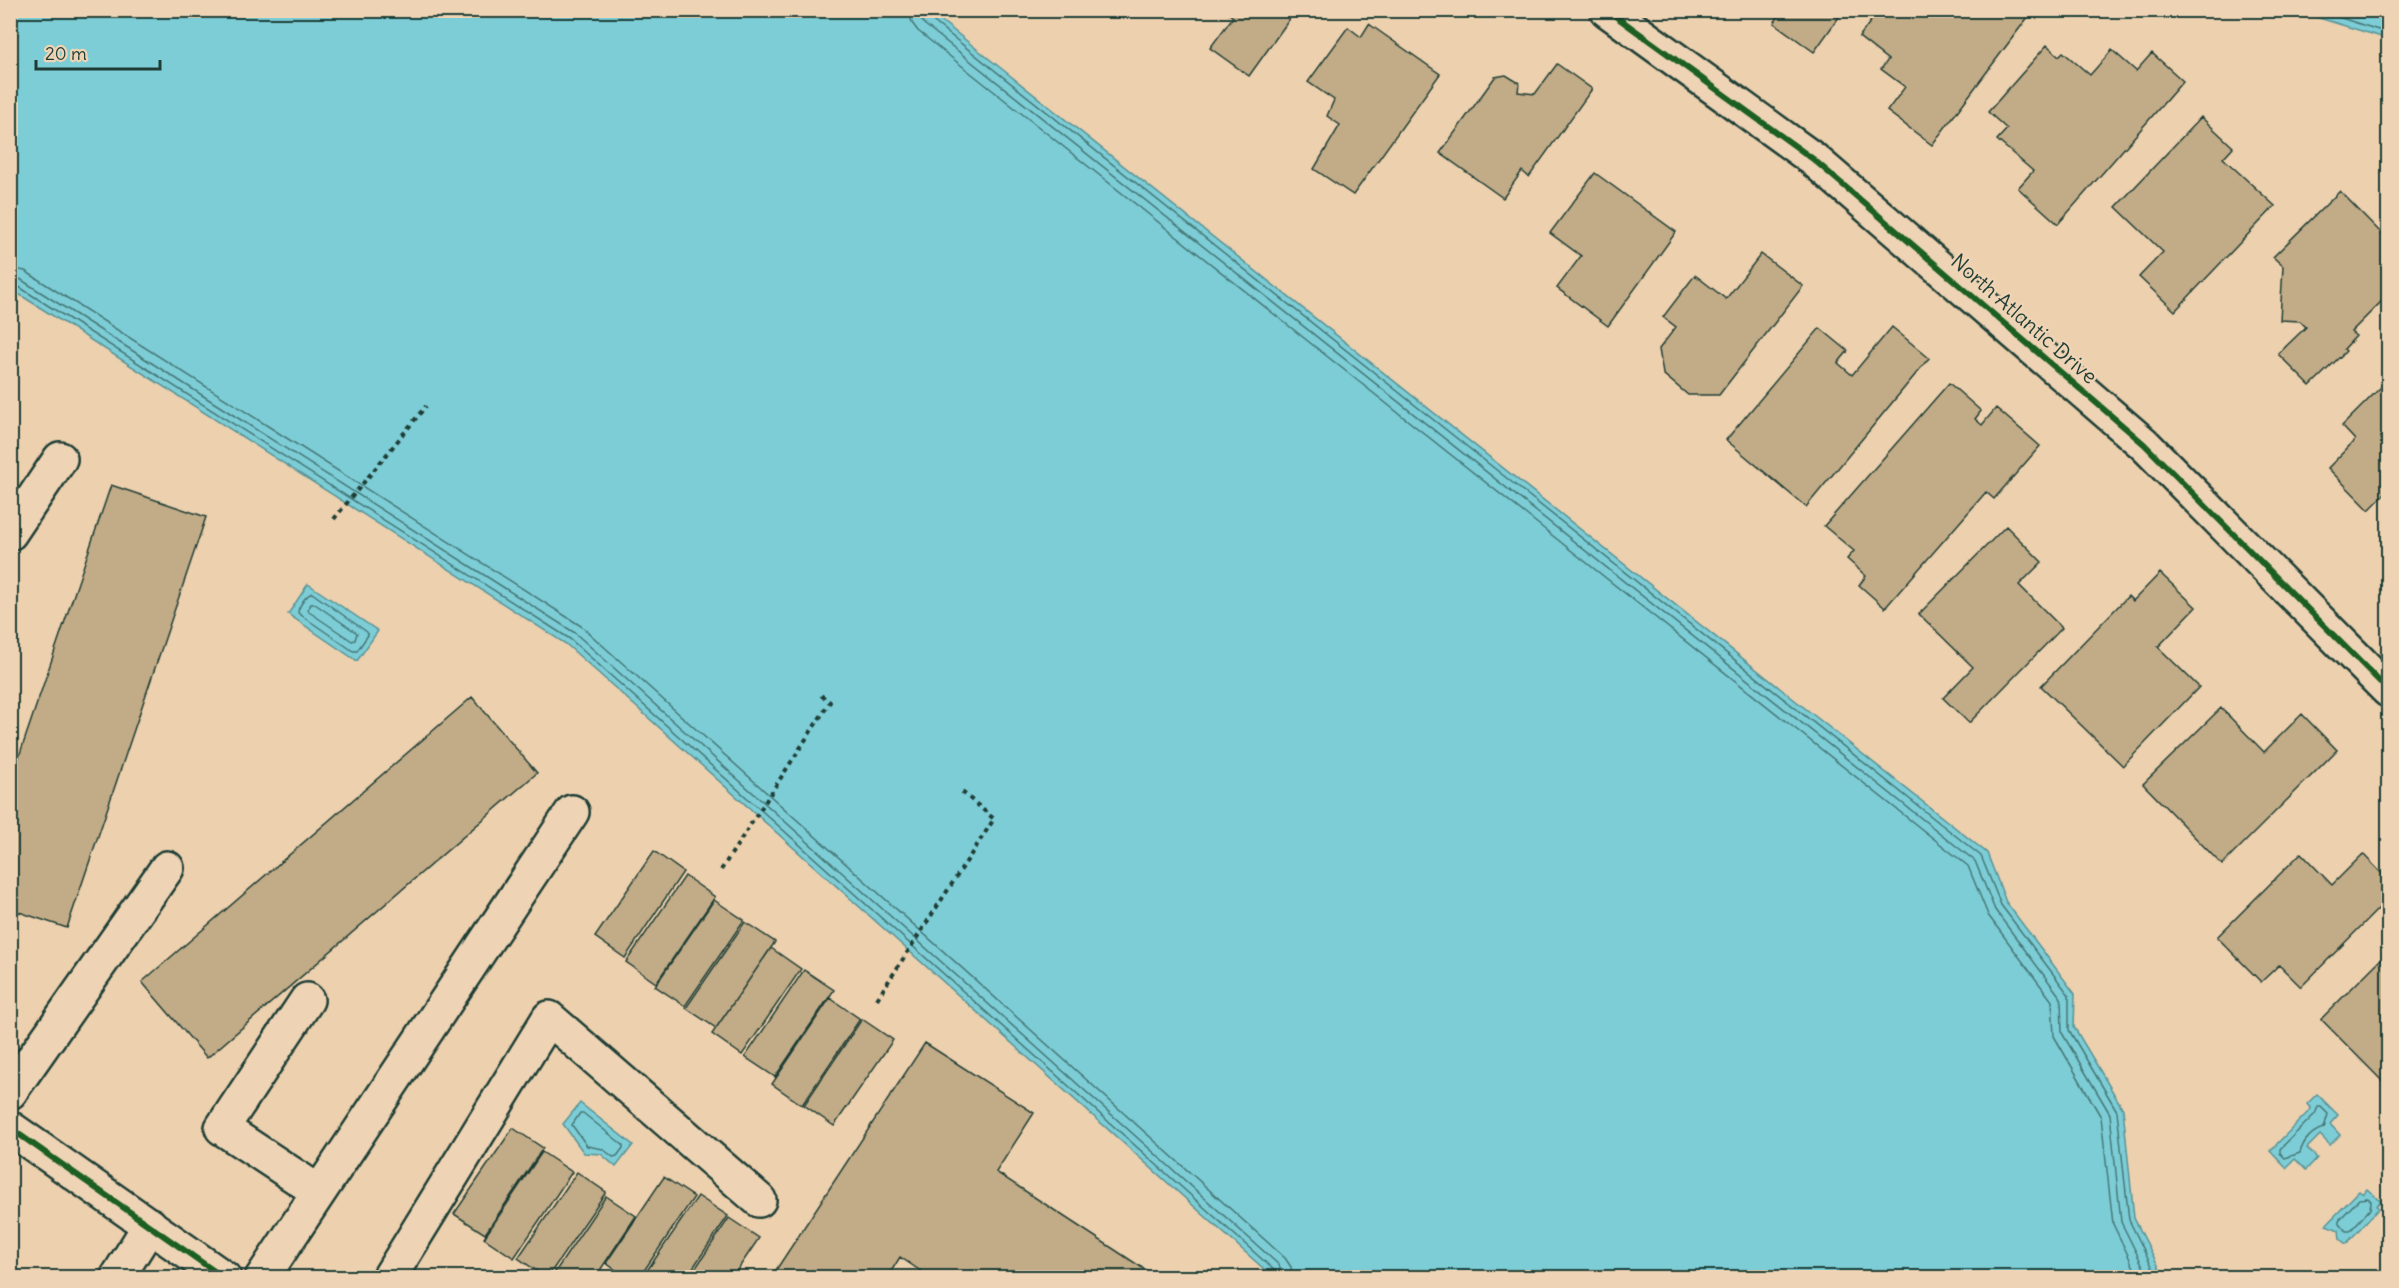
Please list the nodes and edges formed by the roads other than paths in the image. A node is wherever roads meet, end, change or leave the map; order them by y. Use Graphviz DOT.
graph roads {
  1 [pos="1607,10"];
  2 [pos="60,459"];
  3 [pos="10,533"];
  4 [pos="2388,690"];
  5 [pos="572,812"];
  6 [pos="167,867"];
  7 [pos="307,1000"];
  8 [pos="10,1092"];
  9 [pos="10,1128"];
  10 [pos="319,1192"];
  11 [pos="759,1200"];
  12 [pos="150,1225"];
  13 [pos="117,1278"];
  14 [pos="224,1278"];
  15 [pos="262,1278"];
  16 [pos="389,1278"];
  1 -- 4 [label="street, North Atlantic Drive"];
  2 -- 3 [label="street"];
  5 -- 10 [label="street"];
  6 -- 8 [label="street"];
  7 -- 10 [label="street"];
  9 -- 12 [label="street"];
  10 -- 15 [label="street"];
  11 -- 16 [label="street"];
  12 -- 13 [label="street"];
  12 -- 14 [label="street"];
}
